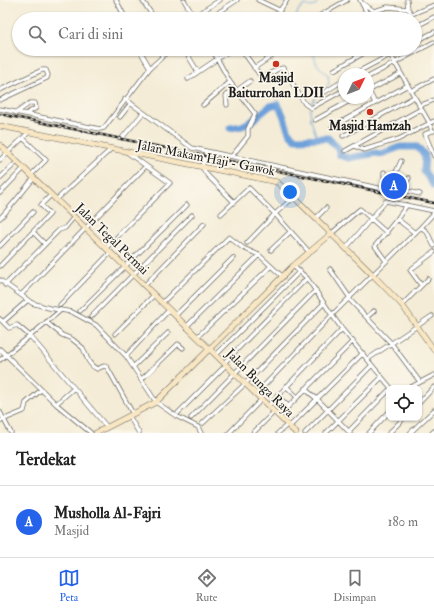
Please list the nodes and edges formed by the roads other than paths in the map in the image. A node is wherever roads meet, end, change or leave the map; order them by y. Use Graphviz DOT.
graph roads {
  1 [pos="116,0"];
  2 [pos="142,0"];
  3 [pos="184,0"];
  4 [pos="220,0"];
  5 [pos="237,0"];
  6 [pos="258,0"];
  7 [pos="287,0"];
  8 [pos="347,0"];
  9 [pos="407,0"];
  10 [pos="361,2"];
  11 [pos="434,5"];
  12 [pos="408,9"];
  13 [pos="279,10"];
  14 [pos="220,11"];
  15 [pos="122,12"];
  16 [pos="150,12"];
  17 [pos="191,12"];
  18 [pos="203,12"];
  19 [pos="326,12"];
  20 [pos="366,12"];
  21 [pos="410,12"];
  22 [pos="417,12"];
  23 [pos="434,17"];
  24 [pos="422,23"];
  25 [pos="434,32"];
  26 [pos="422,38"];
  27 [pos="434,42"];
  28 [pos="422,48"];
  29 [pos="142,56"];
  30 [pos="162,56"];
  31 [pos="188,56"];
  32 [pos="216,56"];
  33 [pos="222,56"];
  34 [pos="246,56"];
  35 [pos="272,56"];
  36 [pos="357,56"];
  37 [pos="386,56"];
  38 [pos="391,56"];
  39 [pos="407,56"];
  40 [pos="218,59"];
  41 [pos="394,63"];
  42 [pos="365,67"];
  43 [pos="150,68"];
  44 [pos="254,68"];
  45 [pos="334,70"];
  46 [pos="198,72"];
  47 [pos="374,73"];
  48 [pos="400,74"];
  49 [pos="188,79"];
  50 [pos="434,79"];
  51 [pos="250,81"];
  52 [pos="230,82"];
  53 [pos="338,84"];
  54 [pos="408,85"];
  55 [pos="374,88"];
  56 [pos="0,90"];
  57 [pos="235,90"];
  58 [pos="411,91"];
  59 [pos="325,92"];
  60 [pos="338,93"];
  61 [pos="414,97"];
  62 [pos="125,99"];
  63 [pos="0,100"];
  64 [pos="434,100"];
  65 [pos="131,103"];
  66 [pos="375,103"];
  67 [pos="344,104"];
  68 [pos="203,105"];
  69 [pos="227,105"];
  70 [pos="420,107"];
  71 [pos="0,109"];
  72 [pos="16,112"];
  73 [pos="143,113"];
  74 [pos="25,114"];
  75 [pos="120,118"];
  76 [pos="315,120"];
  77 [pos="434,120"];
  78 [pos="429,122"];
  79 [pos="0,126"];
  80 [pos="332,127"];
  81 [pos="433,131"];
  82 [pos="28,133"];
  83 [pos="344,136"];
  84 [pos="23,138"];
  85 [pos="122,138"];
  86 [pos="0,145"];
  87 [pos="354,146"];
  88 [pos="110,150"];
  89 [pos="345,151"];
  90 [pos="7,152"];
  91 [pos="206,152"];
  92 [pos="128,153"];
  93 [pos="232,156"];
  94 [pos="434,156"];
  95 [pos="0,160"];
  96 [pos="17,162"];
  97 [pos="401,162"];
  98 [pos="202,167"];
  99 [pos="24,168"];
  100 [pos="144,168"];
  101 [pos="384,172"];
  102 [pos="32,177"];
  103 [pos="0,178"];
  104 [pos="409,178"];
  105 [pos="392,181"];
  106 [pos="388,190"];
  107 [pos="401,191"];
  108 [pos="0,192"];
  109 [pos="420,194"];
  110 [pos="52,195"];
  111 [pos="294,197"];
  112 [pos="56,200"];
  113 [pos="234,202"];
  114 [pos="187,205"];
  115 [pos="407,205"];
  116 [pos="326,208"];
  117 [pos="33,212"];
  118 [pos="434,212"];
  119 [pos="221,214"];
  120 [pos="275,214"];
  121 [pos="192,215"];
  122 [pos="74,217"];
  123 [pos="0,218"];
  124 [pos="316,218"];
  125 [pos="372,219"];
  126 [pos="397,219"];
  127 [pos="204,224"];
  128 [pos="85,227"];
  129 [pos="421,227"];
  130 [pos="33,232"];
  131 [pos="290,232"];
  132 [pos="332,233"];
  133 [pos="387,233"];
  134 [pos="415,233"];
  135 [pos="247,243"];
  136 [pos="45,244"];
  137 [pos="0,246"];
  138 [pos="434,246"];
  139 [pos="347,247"];
  140 [pos="106,248"];
  141 [pos="271,250"];
  142 [pos="111,252"];
  143 [pos="434,252"];
  144 [pos="310,253"];
  145 [pos="259,255"];
  146 [pos="234,258"];
  147 [pos="386,261"];
  148 [pos="0,266"];
  149 [pos="124,266"];
  150 [pos="271,266"];
  151 [pos="293,266"];
  152 [pos="330,269"];
  153 [pos="300,271"];
  154 [pos="133,274"];
  155 [pos="373,275"];
  156 [pos="283,277"];
  157 [pos="307,278"];
  158 [pos="428,279"];
  159 [pos="0,280"];
  160 [pos="5,285"];
  161 [pos="421,285"];
  162 [pos="144,286"];
  163 [pos="316,290"];
  164 [pos="21,295"];
  165 [pos="154,295"];
  166 [pos="350,298"];
  167 [pos="28,300"];
  168 [pos="162,303"];
  169 [pos="324,303"];
  170 [pos="60,305"];
  171 [pos="402,305"];
  172 [pos="60,310"];
  173 [pos="169,310"];
  174 [pos="80,311"];
  175 [pos="374,311"];
  176 [pos="175,316"];
  177 [pos="332,316"];
  178 [pos="432,316"];
  179 [pos="91,317"];
  180 [pos="367,317"];
  181 [pos="1,320"];
  182 [pos="46,322"];
  183 [pos="417,326"];
  184 [pos="186,327"];
  185 [pos="342,329"];
  186 [pos="168,333"];
  187 [pos="115,334"];
  188 [pos="30,336"];
  189 [pos="197,337"];
  190 [pos="353,341"];
  191 [pos="391,343"];
  192 [pos="183,348"];
  193 [pos="210,348"];
  194 [pos="0,349"];
  195 [pos="434,350"];
  196 [pos="363,353"];
  197 [pos="216,355"];
  198 [pos="6,356"];
  199 [pos="126,356"];
  200 [pos="368,359"];
  201 [pos="0,360"];
  202 [pos="225,364"];
  203 [pos="372,365"];
  204 [pos="134,366"];
  205 [pos="235,374"];
  206 [pos="434,375"];
  207 [pos="381,378"];
  208 [pos="141,380"];
  209 [pos="420,382"];
  210 [pos="245,384"];
  211 [pos="416,384"];
  212 [pos="387,385"];
  213 [pos="286,386"];
  214 [pos="434,387"];
  215 [pos="73,389"];
  216 [pos="305,389"];
  217 [pos="41,390"];
  218 [pos="386,393"];
  219 [pos="256,394"];
  220 [pos="277,395"];
  221 [pos="297,397"];
  222 [pos="317,399"];
  223 [pos="261,400"];
  224 [pos="422,400"];
  225 [pos="156,402"];
  226 [pos="56,404"];
  227 [pos="268,406"];
  228 [pos="288,406"];
  229 [pos="328,410"];
  230 [pos="434,410"];
  231 [pos="0,412"];
  232 [pos="178,413"];
  233 [pos="276,414"];
  234 [pos="131,415"];
  235 [pos="386,415"];
  236 [pos="191,418"];
  237 [pos="4,419"];
  238 [pos="338,421"];
  239 [pos="401,421"];
  240 [pos="0,422"];
  241 [pos="202,424"];
  242 [pos="288,426"];
  243 [pos="107,427"];
  244 [pos="330,429"];
  245 [pos="349,432"];
  246 [pos="11,433"];
  247 [pos="91,433"];
  248 [pos="96,433"];
  249 [pos="139,433"];
  250 [pos="201,433"];
  251 [pos="229,433"];
  252 [pos="254,433"];
  253 [pos="278,433"];
  254 [pos="296,433"];
  255 [pos="305,433"];
  256 [pos="326,433"];
  257 [pos="334,433"];
  258 [pos="369,433"];
  259 [pos="389,433"];
  260 [pos="410,433"];
  1 -- 15 [label="street"];
  2 -- 16 [label="street"];
  3 -- 17 [label="street"];
  4 -- 18 [label="street"];
  5 -- 14 [label="street"];
  6 -- 13 [label="street"];
  7 -- 13 [label="street"];
  8 -- 19 [label="street"];
  9 -- 12 [label="street"];
  10 -- 12 [label="street"];
  10 -- 20 [label="street"];
  11 -- 22 [label="street"];
  12 -- 21 [label="street"];
  23 -- 24 [label="street"];
  25 -- 26 [label="street"];
  27 -- 28 [label="street"];
  29 -- 43 [label="street"];
  30 -- 43 [label="street"];
  31 -- 46 [label="street"];
  32 -- 40 [label="street"];
  33 -- 40 [label="street"];
  34 -- 44 [label="street"];
  35 -- 44 [label="street"];
  36 -- 45 [label="street"];
  37 -- 42 [label="street"];
  38 -- 41 [label="street"];
  39 -- 41 [label="street"];
  40 -- 46 [label="street"];
  40 -- 52 [label="street"];
  41 -- 47 [label="street"];
  41 -- 48 [label="street"];
  43 -- 62 [label="street"];
  44 -- 60 [label="street"];
  46 -- 49 [label="street"];
  48 -- 54 [label="street"];
  48 -- 55 [label="street"];
  50 -- 58 [label="street"];
  51 -- 57 [label="street"];
  52 -- 57 [label="street"];
  52 -- 68 [label="street"];
  53 -- 59 [label="street"];
  54 -- 58 [label="street"];
  54 -- 66 [label="street"];
  56 -- 63 [label="street"];
  57 -- 69 [label="street"];
  57 -- 93 [label="street"];
  58 -- 61 [label="street"];
  61 -- 70 [label="street"];
  61 -- 83 [label="street"];
  62 -- 65 [label="street"];
  62 -- 74 [label="street"];
  64 -- 70 [label="street"];
  65 -- 73 [label="street"];
  65 -- 75 [label="street"];
  66 -- 80 [label="street"];
  67 -- 76 [label="street"];
  70 -- 78 [label="street"];
  70 -- 87 [label="street"];
  71 -- 72 [label="street"];
  72 -- 74 [label="street"];
  72 -- 74 [label="street"];
  73 -- 85 [label="street"];
  73 -- 91 [label="street"];
  77 -- 78 [label="street"];
  78 -- 81 [label="street"];
  78 -- 87 [label="street"];
  79 -- 82 [label="street, Jalan Makam Haji - Gawok"];
  81 -- 94 [label="street"];
  82 -- 84 [label="street"];
  82 -- 88 [label="street, Jalan Makam Haji - Gawok"];
  84 -- 90 [label="street"];
  84 -- 102 [label="street"];
  86 -- 90 [label="street, Jalan Tegal Permai"];
  87 -- 89 [label="street"];
  88 -- 92 [label="street, Jalan Makam Haji - Gawok"];
  88 -- 112 [label="street"];
  90 -- 95 [label="street"];
  90 -- 96 [label="street, Jalan Tegal Permai"];
  91 -- 93 [label="street"];
  91 -- 98 [label="street"];
  92 -- 98 [label="street, Jalan Makam Haji - Gawok"];
  92 -- 140 [label="street"];
  93 -- 106 [label="street"];
  96 -- 99 [label="street, Jalan Tegal Permai"];
  96 -- 103 [label="street"];
  97 -- 105 [label="street"];
  98 -- 111 [label="street, Jalan Makam Haji - Gawok"];
  98 -- 113 [label="street"];
  99 -- 102 [label="street, Jalan Tegal Permai"];
  99 -- 108 [label="street"];
  100 -- 128 [label="street"];
  101 -- 105 [label="street"];
  102 -- 110 [label="street, Jalan Tegal Permai"];
  102 -- 123 [label="street"];
  104 -- 107 [label="street"];
  105 -- 106 [label="street"];
  106 -- 107 [label="street"];
  107 -- 109 [label="street"];
  110 -- 112 [label="street, Jalan Tegal Permai"];
  110 -- 130 [label="street"];
  111 -- 120 [label="street"];
  111 -- 124 [label="street, Jalan Makam Haji - Gawok"];
  112 -- 122 [label="street, Jalan Tegal Permai"];
  113 -- 119 [label="street"];
  113 -- 120 [label="street"];
  114 -- 149 [label="street"];
  115 -- 118 [label="street"];
  115 -- 125 [label="street"];
  115 -- 126 [label="street"];
  116 -- 124 [label="street"];
  117 -- 137 [label="street"];
  118 -- 129 [label="street"];
  120 -- 131 [label="street"];
  120 -- 135 [label="street"];
  121 -- 154 [label="street"];
  122 -- 128 [label="street, Jalan Tegal Permai"];
  122 -- 136 [label="street"];
  124 -- 132 [label="street, Jalan Makam Haji - Gawok"];
  125 -- 132 [label="street"];
  125 -- 133 [label="street"];
  125 -- 139 [label="street"];
  126 -- 133 [label="street"];
  126 -- 134 [label="street"];
  127 -- 162 [label="street"];
  128 -- 140 [label="street, Jalan Tegal Permai"];
  128 -- 164 [label="street"];
  129 -- 134 [label="street"];
  129 -- 138 [label="street"];
  130 -- 136 [label="street"];
  130 -- 148 [label="street"];
  131 -- 141 [label="street"];
  131 -- 144 [label="street"];
  132 -- 139 [label="street, Jalan Makam Haji - Gawok"];
  132 -- 144 [label="street"];
  133 -- 147 [label="street"];
  134 -- 147 [label="street"];
  136 -- 160 [label="street"];
  139 -- 155 [label="street, Jalan Makam Haji - Gawok"];
  140 -- 142 [label="street, Jalan Tegal Permai"];
  142 -- 149 [label="street, Jalan Tegal Permai"];
  142 -- 170 [label="street"];
  143 -- 161 [label="street"];
  144 -- 151 [label="street"];
  145 -- 150 [label="street"];
  145 -- 168 [label="street"];
  145 -- 184 [label="street"];
  146 -- 176 [label="street"];
  147 -- 155 [label="street"];
  149 -- 154 [label="street, Jalan Tegal Permai"];
  149 -- 174 [label="street"];
  150 -- 156 [label="street"];
  150 -- 189 [label="street"];
  151 -- 153 [label="street"];
  151 -- 156 [label="street"];
  152 -- 166 [label="street"];
  153 -- 157 [label="street"];
  153 -- 197 [label="street"];
  154 -- 162 [label="street, Jalan Tegal Permai"];
  154 -- 179 [label="street"];
  155 -- 166 [label="street"];
  155 -- 171 [label="street, Jalan Makam Haji - Gawok"];
  156 -- 193 [label="street"];
  157 -- 163 [label="street"];
  157 -- 202 [label="street"];
  158 -- 161 [label="street"];
  159 -- 160 [label="street"];
  160 -- 164 [label="street"];
  161 -- 171 [label="street"];
  162 -- 165 [label="street, Jalan Tegal Permai"];
  163 -- 169 [label="street"];
  163 -- 205 [label="street"];
  164 -- 167 [label="street"];
  165 -- 168 [label="street, Jalan Tegal Permai"];
  165 -- 187 [label="street"];
  166 -- 177 [label="street"];
  166 -- 180 [label="street"];
  167 -- 172 [label="street"];
  167 -- 181 [label="street"];
  168 -- 173 [label="street, Jalan Tegal Permai"];
  169 -- 177 [label="street"];
  169 -- 210 [label="street"];
  171 -- 183 [label="street, Jalan Makam Haji - Gawok"];
  172 -- 182 [label="street"];
  172 -- 199 [label="street"];
  173 -- 176 [label="street, Jalan Tegal Permai"];
  173 -- 199 [label="street"];
  175 -- 180 [label="street"];
  176 -- 184 [label="street, Jalan Tegal Permai"];
  177 -- 185 [label="street"];
  177 -- 219 [label="street"];
  178 -- 183 [label="street"];
  180 -- 191 [label="street"];
  181 -- 188 [label="street"];
  182 -- 188 [label="street"];
  182 -- 234 [label="street"];
  183 -- 191 [label="street"];
  183 -- 195 [label="street, Jalan Makam Haji - Gawok"];
  184 -- 189 [label="street, Jalan Tegal Permai"];
  185 -- 190 [label="street"];
  185 -- 213 [label="street"];
  186 -- 204 [label="street"];
  188 -- 198 [label="street"];
  188 -- 215 [label="street"];
  189 -- 193 [label="street, Jalan Tegal Permai"];
  190 -- 196 [label="street"];
  190 -- 216 [label="street"];
  191 -- 200 [label="street"];
  191 -- 209 [label="street"];
  192 -- 208 [label="street"];
  193 -- 197 [label="street, Jalan Bunga Raya"];
  193 -- 225 [label="street"];
  194 -- 198 [label="street"];
  196 -- 200 [label="street"];
  196 -- 222 [label="street"];
  197 -- 202 [label="street, Jalan Bunga Raya"];
  198 -- 201 [label="street"];
  198 -- 217 [label="street"];
  199 -- 204 [label="street"];
  200 -- 203 [label="street"];
  202 -- 205 [label="street, Jalan Bunga Raya"];
  202 -- 232 [label="street"];
  203 -- 207 [label="street"];
  203 -- 229 [label="street"];
  204 -- 208 [label="street"];
  205 -- 210 [label="street, Jalan Bunga Raya"];
  205 -- 236 [label="street"];
  206 -- 209 [label="street"];
  207 -- 212 [label="street"];
  207 -- 238 [label="street"];
  208 -- 225 [label="street"];
  209 -- 211 [label="street"];
  210 -- 219 [label="street, Jalan Bunga Raya"];
  210 -- 241 [label="street"];
  213 -- 220 [label="street"];
  213 -- 221 [label="street"];
  214 -- 224 [label="street"];
  215 -- 226 [label="street"];
  215 -- 243 [label="street"];
  216 -- 221 [label="street"];
  216 -- 222 [label="street"];
  217 -- 226 [label="street"];
  217 -- 237 [label="street"];
  218 -- 245 [label="street"];
  219 -- 223 [label="street, Jalan Bunga Raya"];
  220 -- 227 [label="street"];
  220 -- 228 [label="street"];
  221 -- 228 [label="street"];
  222 -- 229 [label="street"];
  222 -- 242 [label="street"];
  223 -- 227 [label="street, Jalan Bunga Raya"];
  223 -- 251 [label="street"];
  225 -- 234 [label="street"];
  225 -- 250 [label="street"];
  226 -- 247 [label="street"];
  227 -- 233 [label="street, Jalan Bunga Raya"];
  228 -- 233 [label="street"];
  229 -- 238 [label="street"];
  229 -- 255 [label="street"];
  230 -- 260 [label="street"];
  231 -- 237 [label="street"];
  233 -- 242 [label="street, Jalan Bunga Raya"];
  233 -- 252 [label="street"];
  234 -- 243 [label="street"];
  234 -- 249 [label="street"];
  235 -- 258 [label="street"];
  237 -- 240 [label="street"];
  237 -- 246 [label="street"];
  238 -- 244 [label="street"];
  238 -- 245 [label="street"];
  239 -- 259 [label="street"];
  242 -- 253 [label="street"];
  242 -- 254 [label="street, Jalan Bunga Raya"];
  243 -- 248 [label="street"];
  244 -- 256 [label="street"];
  244 -- 257 [label="street"];
}
